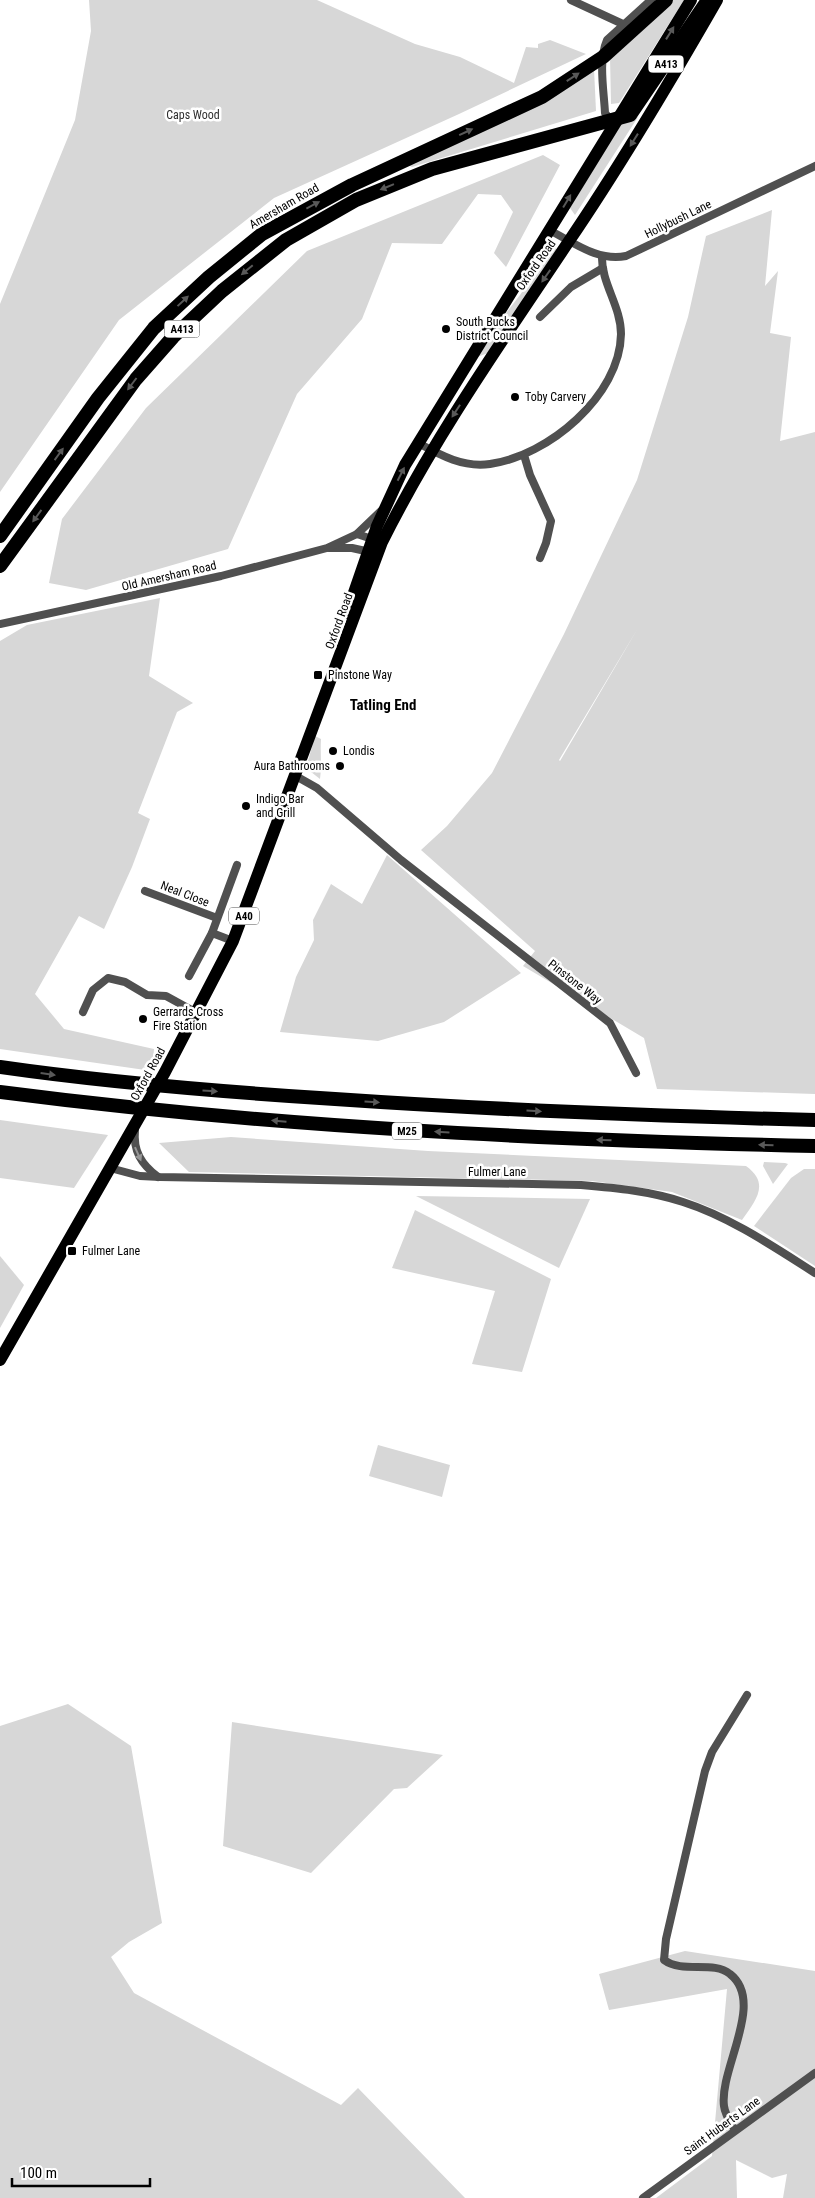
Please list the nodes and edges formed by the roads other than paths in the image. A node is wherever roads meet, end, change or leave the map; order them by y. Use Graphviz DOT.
graph roads {
  1 [pos="571,0"];
  2 [pos="650,0"];
  3 [pos="666,0"];
  4 [pos="690,0"];
  5 [pos="708,0"];
  6 [pos="717,0"];
  7 [pos="625,24"];
  8 [pos="603,56"];
  9 [pos="614,120"];
  10 [pos="815,166"];
  11 [pos="549,230"];
  12 [pos="570,241"];
  13 [pos="602,256"];
  14 [pos="603,268"];
  15 [pos="540,317"];
  16 [pos="465,365"];
  17 [pos="484,368"];
  18 [pos="418,443"];
  19 [pos="431,450"];
  20 [pos="524,455"];
  21 [pos="386,505"];
  22 [pos="357,534"];
  23 [pos="0,536"];
  24 [pos="375,546"];
  25 [pos="327,548"];
  26 [pos="540,558"];
  27 [pos="0,566"];
  28 [pos="14,622"];
  29 [pos="0,624"];
  30 [pos="0,631"];
  31 [pos="294,775"];
  32 [pos="237,865"];
  33 [pos="145,891"];
  34 [pos="217,918"];
  35 [pos="212,933"];
  36 [pos="233,941"];
  37 [pos="189,976"];
  38 [pos="83,1012"];
  39 [pos="197,1013"];
  40 [pos="0,1067"];
  41 [pos="636,1073"];
  42 [pos="0,1092"];
  43 [pos="815,1120"];
  44 [pos="136,1123"];
  45 [pos="815,1146"];
  46 [pos="110,1168"];
  47 [pos="160,1178"];
  48 [pos="815,1273"];
  49 [pos="0,1360"];
  50 [pos="747,1695"];
  51 [pos="815,2073"];
  52 [pos="735,2130"];
  53 [pos="643,2198"];
  1 -- 7 [label="street"];
  2 -- 7 [label="street"];
  3 -- 8 [label="highway, Amersham Road / A413"];
  9 -- 4 [label="main road, A40, one-way"];
  5 -- 9 [label="highway, A413"];
  6 -- 12 [label="main road, Oxford Road / A40, one-way"];
  7 -- 8 [label="street"];
  8 -- 9 [label="street"];
  23 -- 8 [label="highway, Amersham Road / A413, one-way"];
  11 -- 9 [label="main road, A40, one-way"];
  9 -- 27 [label="highway, A413, one-way"];
  10 -- 13 [label="street, Hollybush Lane"];
  11 -- 12 [label="street, Hollybush Lane"];
  11 -- 16 [label="main road, A40"];
  12 -- 13 [label="street, Hollybush Lane"];
  12 -- 17 [label="main road, Oxford Road / A40, one-way"];
  13 -- 14 [label="street"];
  14 -- 15 [label="street"];
  14 -- 20 [label="street"];
  16 -- 17 [label="main road"];
  16 -- 18 [label="main road, A40"];
  17 -- 19 [label="main road, Oxford Road / A40, one-way"];
  18 -- 19 [label="street"];
  21 -- 18 [label="main road, A40, one-way"];
  19 -- 20 [label="street"];
  19 -- 24 [label="main road, Oxford Road / A40"];
  20 -- 26 [label="street"];
  21 -- 22 [label="street, Old Amersham Road"];
  21 -- 24 [label="main road, A40"];
  22 -- 24 [label="street"];
  22 -- 25 [label="street, Old Amersham Road"];
  24 -- 25 [label="street, Old Amersham Road"];
  24 -- 31 [label="main road, Oxford Road / A40"];
  25 -- 28 [label="street, Old Amersham Road"];
  28 -- 29 [label="street, Old Amersham Road"];
  28 -- 30 [label="street, Old Amersham Road"];
  31 -- 36 [label="main road, Oxford Road / A40"];
  31 -- 41 [label="street, Pinstone Way"];
  32 -- 34 [label="street, Neal Close"];
  33 -- 34 [label="street, Neal Close"];
  34 -- 35 [label="street, Neal Close"];
  35 -- 36 [label="street"];
  35 -- 37 [label="street, Neal Close"];
  36 -- 39 [label="main road, Oxford Road / A40"];
  38 -- 39 [label="street"];
  39 -- 44 [label="main road, Oxford Road / A40"];
  40 -- 43 [label="highway, M25, one-way"];
  45 -- 42 [label="highway, M25, one-way"];
  44 -- 46 [label="main road, Oxford Road / A40"];
  44 -- 47 [label="street, one-way"];
  46 -- 47 [label="street, Fulmer Lane"];
  46 -- 49 [label="main road, Oxford Road / A40"];
  47 -- 48 [label="street, Fulmer Lane"];
  50 -- 52 [label="street"];
  51 -- 52 [label="street, Saint Huberts Lane"];
  52 -- 53 [label="street, Saint Huberts Lane"];
}
